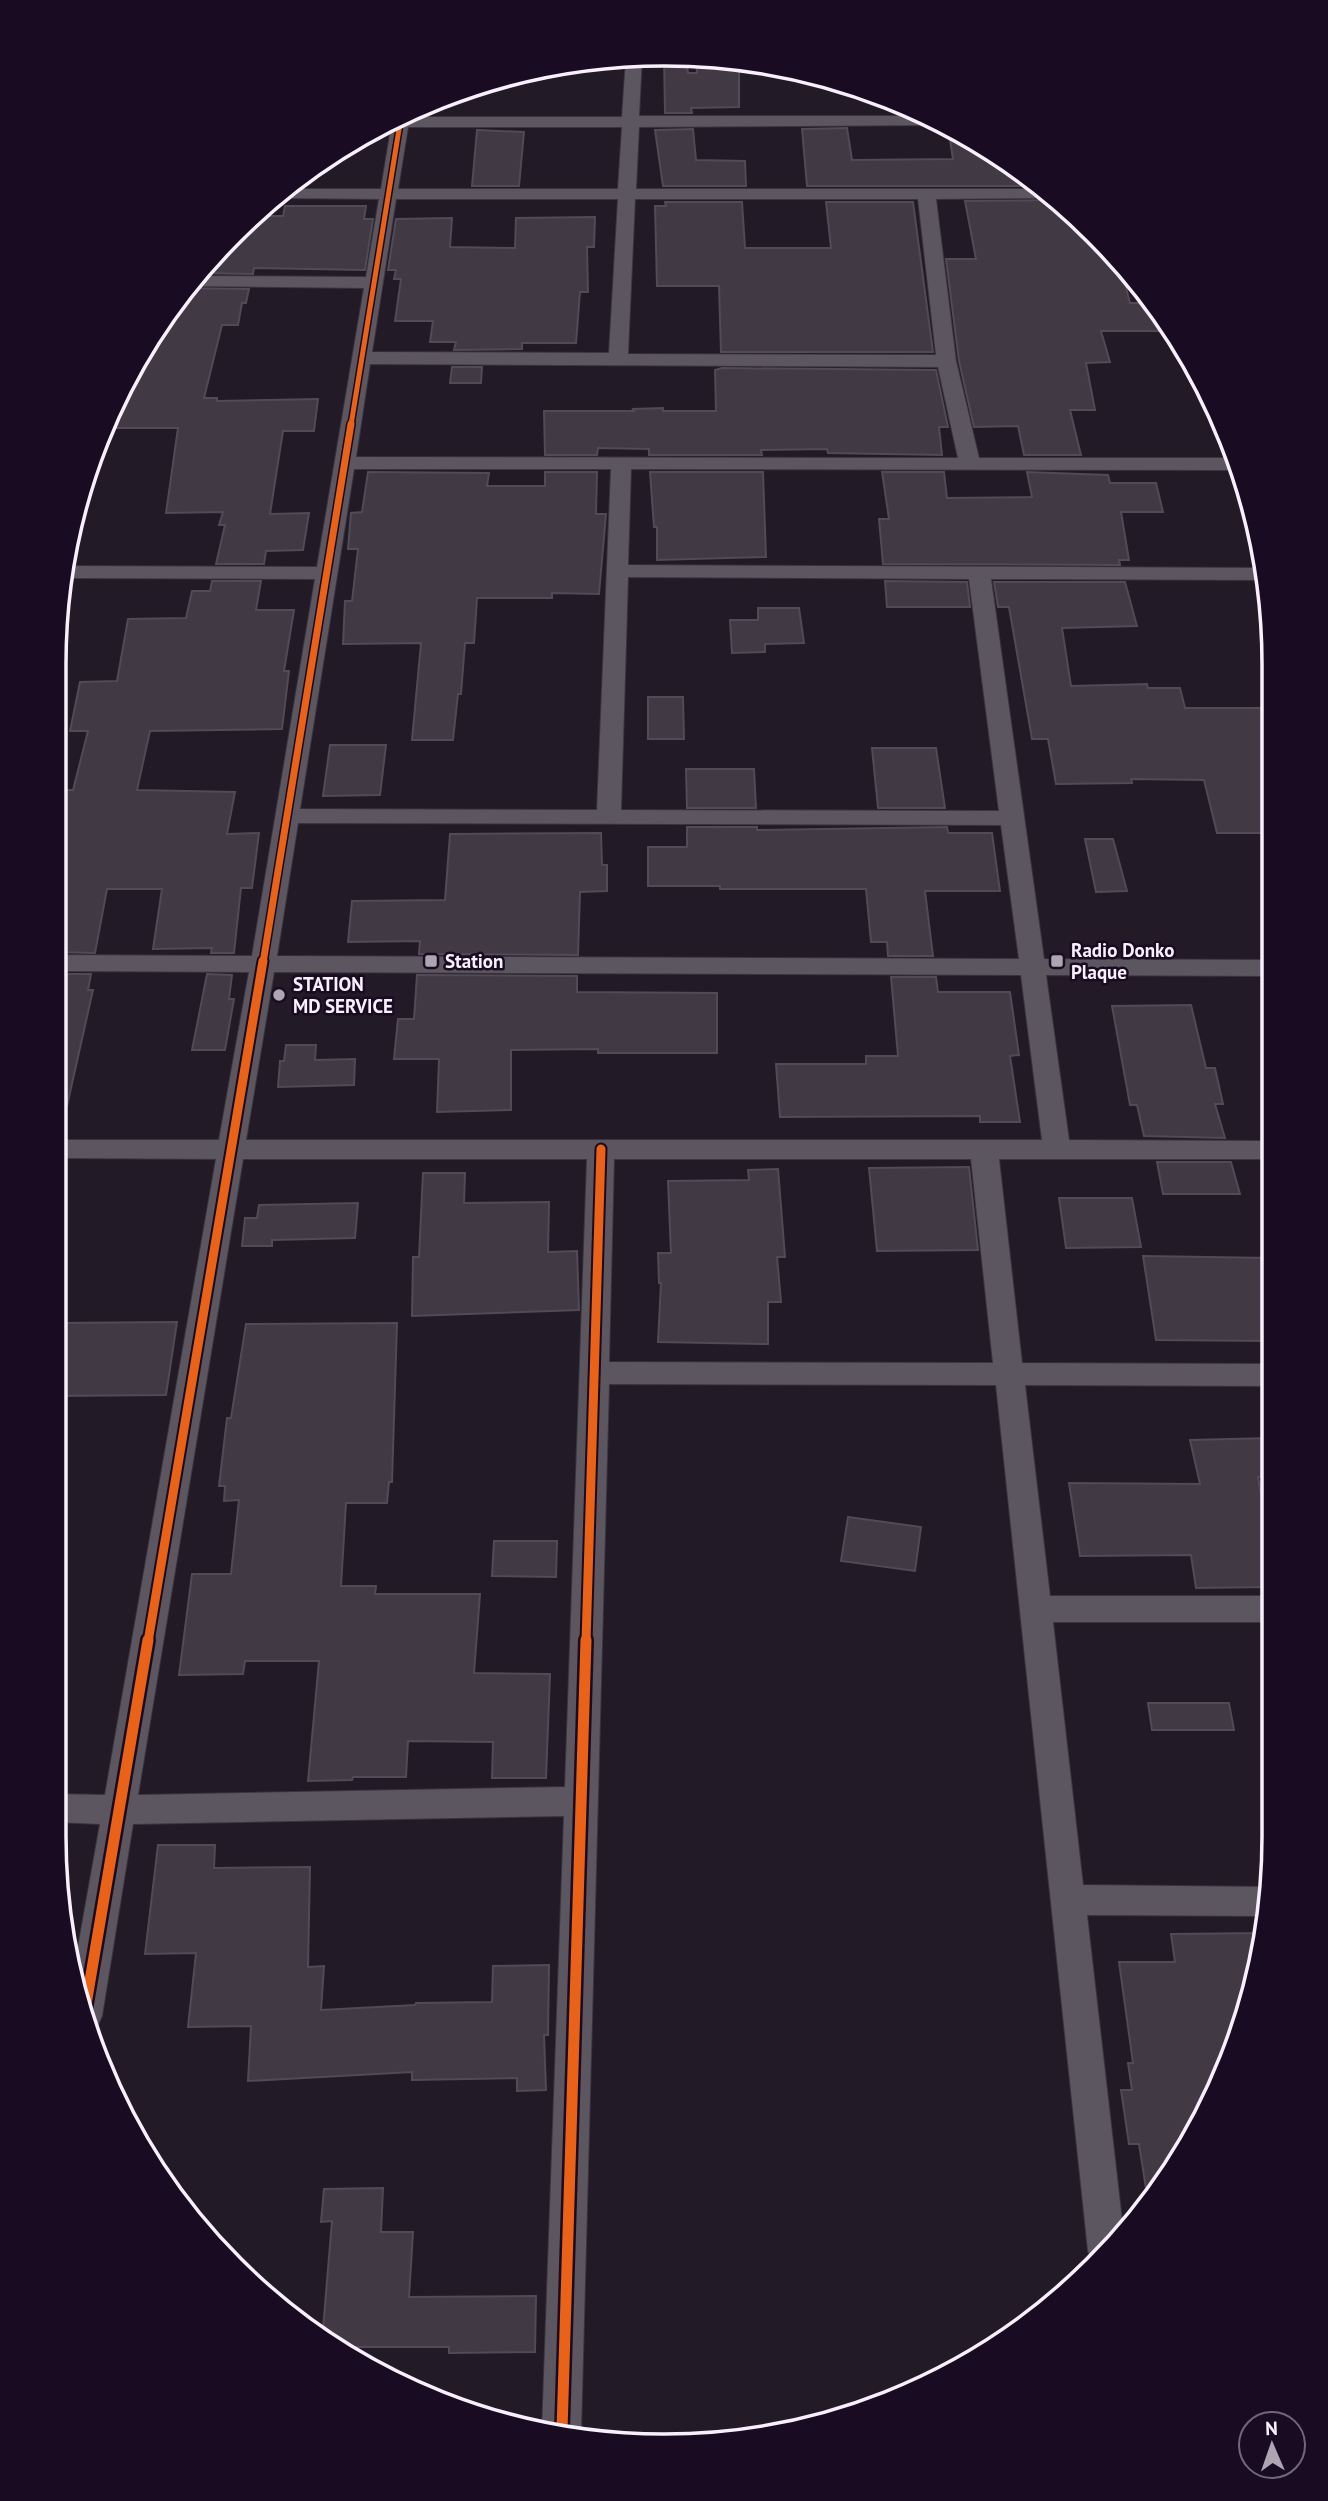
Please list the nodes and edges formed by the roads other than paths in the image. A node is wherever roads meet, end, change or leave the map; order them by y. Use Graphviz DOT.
graph roads {
  1 [pos="633,68"];
  2 [pos="419,119"];
  3 [pos="630,121"];
  4 [pos="913,121"];
  5 [pos="400,128"];
  6 [pos="295,194"];
  7 [pos="389,194"];
  8 [pos="926,194"];
  9 [pos="1033,194"];
  10 [pos="626,196"];
  11 [pos="206,281"];
  12 [pos="374,283"];
  13 [pos="361,358"];
  14 [pos="618,359"];
  15 [pos="946,361"];
  16 [pos="344,463"];
  17 [pos="621,463"];
  18 [pos="970,464"];
  19 [pos="1227,464"];
  20 [pos="618,571"];
  21 [pos="74,572"];
  22 [pos="326,573"];
  23 [pos="979,573"];
  24 [pos="1254,574"];
  25 [pos="285,816"];
  26 [pos="609,817"];
  27 [pos="1013,818"];
  28 [pos="66,963"];
  29 [pos="263,963"];
  30 [pos="1032,967"];
  31 [pos="1262,968"];
  32 [pos="66,1149"];
  33 [pos="230,1149"];
  34 [pos="601,1149"];
  35 [pos="984,1150"];
  36 [pos="1057,1150"];
  37 [pos="1262,1150"];
  38 [pos="594,1373"];
  39 [pos="1009,1375"];
  40 [pos="1262,1375"];
  41 [pos="1035,1609"];
  42 [pos="1262,1609"];
  43 [pos="581,1801"];
  44 [pos="66,1808"];
  45 [pos="119,1810"];
  46 [pos="1068,1900"];
  47 [pos="1257,1901"];
  48 [pos="88,1994"];
  49 [pos="1107,2237"];
  50 [pos="562,2425"];
  1 -- 3 [label="street"];
  2 -- 3 [label="street"];
  3 -- 4 [label="street"];
  3 -- 10 [label="street"];
  5 -- 7 [label="street"];
  6 -- 7 [label="street"];
  7 -- 10 [label="street"];
  7 -- 12 [label="street"];
  8 -- 9 [label="street"];
  8 -- 10 [label="street"];
  8 -- 15 [label="street"];
  10 -- 14 [label="street"];
  11 -- 12 [label="street"];
  12 -- 13 [label="street"];
  13 -- 14 [label="street"];
  13 -- 16 [label="street"];
  14 -- 15 [label="street"];
  15 -- 18 [label="street"];
  16 -- 17 [label="street"];
  16 -- 22 [label="street"];
  17 -- 18 [label="street"];
  17 -- 20 [label="street"];
  18 -- 19 [label="street"];
  20 -- 23 [label="street"];
  20 -- 26 [label="street"];
  21 -- 22 [label="street"];
  22 -- 25 [label="street"];
  23 -- 24 [label="street"];
  23 -- 27 [label="street"];
  25 -- 26 [label="street"];
  25 -- 29 [label="street"];
  26 -- 27 [label="street"];
  27 -- 30 [label="street"];
  28 -- 29 [label="street"];
  29 -- 30 [label="street"];
  29 -- 33 [label="street"];
  30 -- 31 [label="street"];
  30 -- 36 [label="street"];
  32 -- 33 [label="street"];
  33 -- 34 [label="street"];
  33 -- 45 [label="street"];
  34 -- 35 [label="street"];
  34 -- 38 [label="street"];
  35 -- 36 [label="street"];
  35 -- 39 [label="street"];
  36 -- 37 [label="street"];
  38 -- 39 [label="street"];
  38 -- 43 [label="street"];
  39 -- 40 [label="street"];
  39 -- 41 [label="street"];
  41 -- 42 [label="street"];
  41 -- 46 [label="street"];
  43 -- 45 [label="street"];
  43 -- 50 [label="street"];
  44 -- 45 [label="street"];
  45 -- 48 [label="street"];
  46 -- 47 [label="street"];
  46 -- 49 [label="street"];
}
